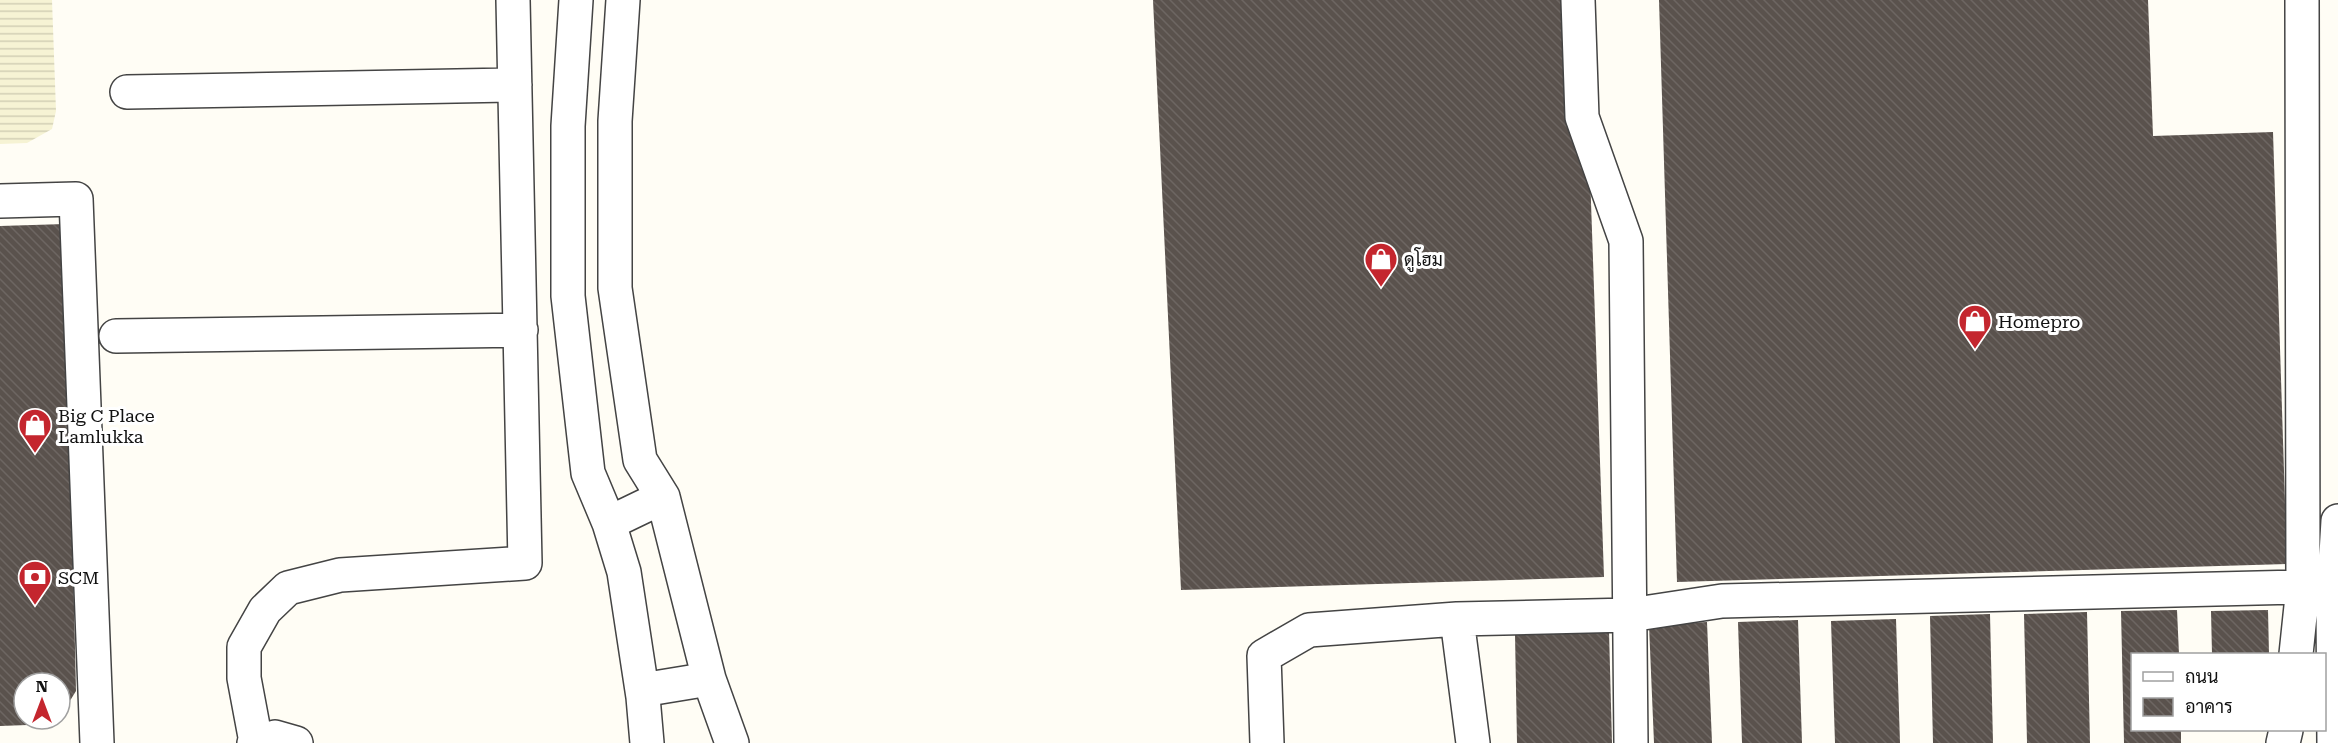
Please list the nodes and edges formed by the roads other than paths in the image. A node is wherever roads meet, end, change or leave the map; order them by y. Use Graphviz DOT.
graph roads {
  1 [pos="513,0"];
  2 [pos="576,0"];
  3 [pos="623,0"];
  4 [pos="1578,0"];
  5 [pos="2302,0"];
  6 [pos="515,85"];
  7 [pos="128,92"];
  8 [pos="0,201"];
  9 [pos="521,330"];
  10 [pos="116,336"];
  11 [pos="663,497"];
  12 [pos="2338,521"];
  13 [pos="609,523"];
  14 [pos="2303,587"];
  15 [pos="1630,615"];
  16 [pos="1457,619"];
  17 [pos="2296,653"];
  18 [pos="708,679"];
  19 [pos="642,690"];
  20 [pos="255,742"];
  21 [pos="97,743"];
  22 [pos="297,743"];
  23 [pos="647,743"];
  24 [pos="732,743"];
  25 [pos="1268,743"];
  26 [pos="1473,743"];
  27 [pos="1631,743"];
  28 [pos="2334,743"];
  1 -- 6 [label="street"];
  2 -- 13 [label="street"];
  3 -- 11 [label="street"];
  4 -- 15 [label="street"];
  5 -- 14 [label="street"];
  6 -- 7 [label="street"];
  6 -- 9 [label="street"];
  8 -- 21 [label="street"];
  9 -- 10 [label="street"];
  9 -- 20 [label="street"];
  11 -- 13 [label="street"];
  11 -- 18 [label="street"];
  12 -- 28 [label="street"];
  13 -- 19 [label="street"];
  14 -- 15 [label="street"];
  14 -- 17 [label="street"];
  15 -- 16 [label="street"];
  15 -- 27 [label="street"];
  16 -- 25 [label="street"];
  16 -- 26 [label="street"];
  18 -- 19 [label="street"];
  18 -- 24 [label="street"];
  19 -- 23 [label="street"];
  20 -- 22 [label="street"];
}
